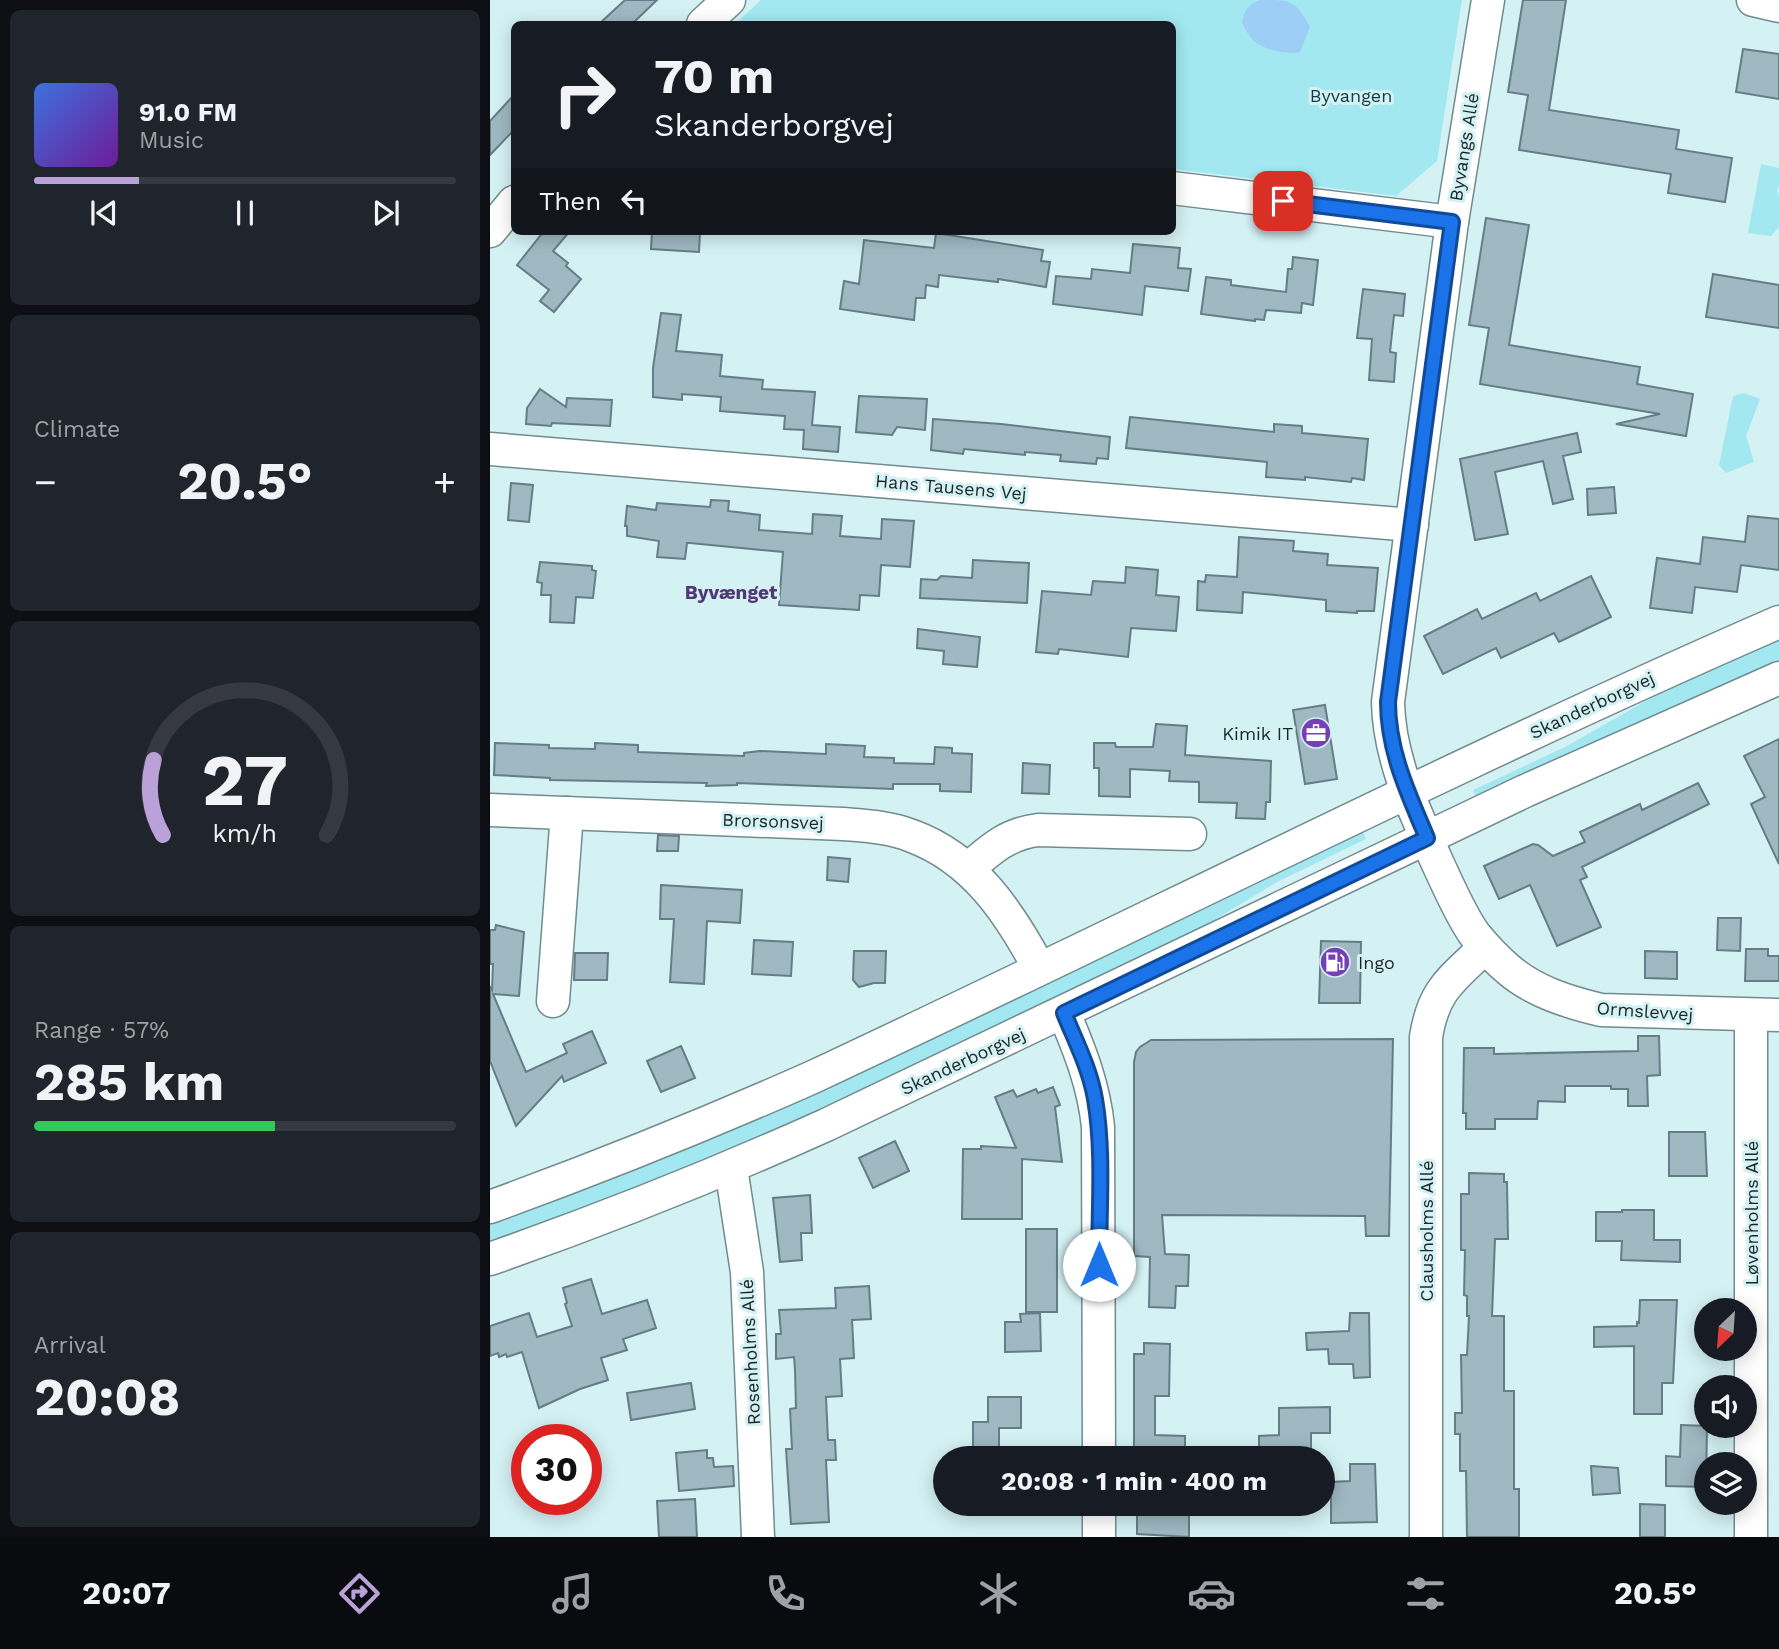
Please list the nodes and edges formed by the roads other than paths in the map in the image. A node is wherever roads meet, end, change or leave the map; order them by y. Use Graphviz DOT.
graph roads {
  1 [pos="729,0"];
  2 [pos="1488,0"];
  3 [pos="1753,0"];
  4 [pos="1779,6"];
  5 [pos="706,21"];
  6 [pos="1176,188"];
  7 [pos="511,206"];
  8 [pos="1452,222"];
  9 [pos="490,231"];
  10 [pos="490,449"];
  11 [pos="1412,525"];
  12 [pos="1779,622"];
  13 [pos="1779,678"];
  14 [pos="1407,792"];
  15 [pos="490,810"];
  16 [pos="567,813"];
  17 [pos="1190,834"];
  18 [pos="1427,838"];
  19 [pos="968,869"];
  20 [pos="1485,947"];
  21 [pos="1039,968"];
  22 [pos="553,1001"];
  23 [pos="1064,1013"];
  24 [pos="1765,1015"];
  25 [pos="731,1168"];
  26 [pos="490,1207"];
  27 [pos="490,1259"];
  28 [pos="1099,1446"];
  29 [pos="1099,1516"];
  30 [pos="758,1537"];
  31 [pos="1099,1537"];
  32 [pos="1426,1537"];
  33 [pos="1751,1537"];
  1 -- 5 [label="street"];
  2 -- 8 [label="street, Byvangs Allé"];
  3 -- 4 [label="street"];
  6 -- 8 [label="street"];
  7 -- 9 [label="street"];
  8 -- 11 [label="street, Byvangs Allé"];
  10 -- 11 [label="street, Hans Tausens Vej"];
  11 -- 14 [label="street, Byvangs Allé"];
  12 -- 14 [label="street, Skanderborgvej"];
  13 -- 18 [label="street, Skanderborgvej"];
  14 -- 18 [label="street"];
  14 -- 21 [label="street, Skanderborgvej"];
  15 -- 16 [label="street, Brorsonsvej"];
  16 -- 19 [label="street, Brorsonsvej"];
  16 -- 22 [label="street"];
  17 -- 19 [label="street"];
  18 -- 20 [label="street, Ormslevvej"];
  18 -- 23 [label="street, Skanderborgvej"];
  19 -- 21 [label="street, Brorsonsvej"];
  20 -- 24 [label="street, Ormslevvej"];
  20 -- 32 [label="street, Clausholms Allé"];
  21 -- 26 [label="street, Skanderborgvej"];
  23 -- 25 [label="street, Skanderborgvej"];
  23 -- 28 [label="street"];
  24 -- 33 [label="street, Løvenholms Allé"];
  25 -- 27 [label="street, Skanderborgvej"];
  25 -- 30 [label="street, Rosenholms Allé"];
  29 -- 31 [label="street"];
}
